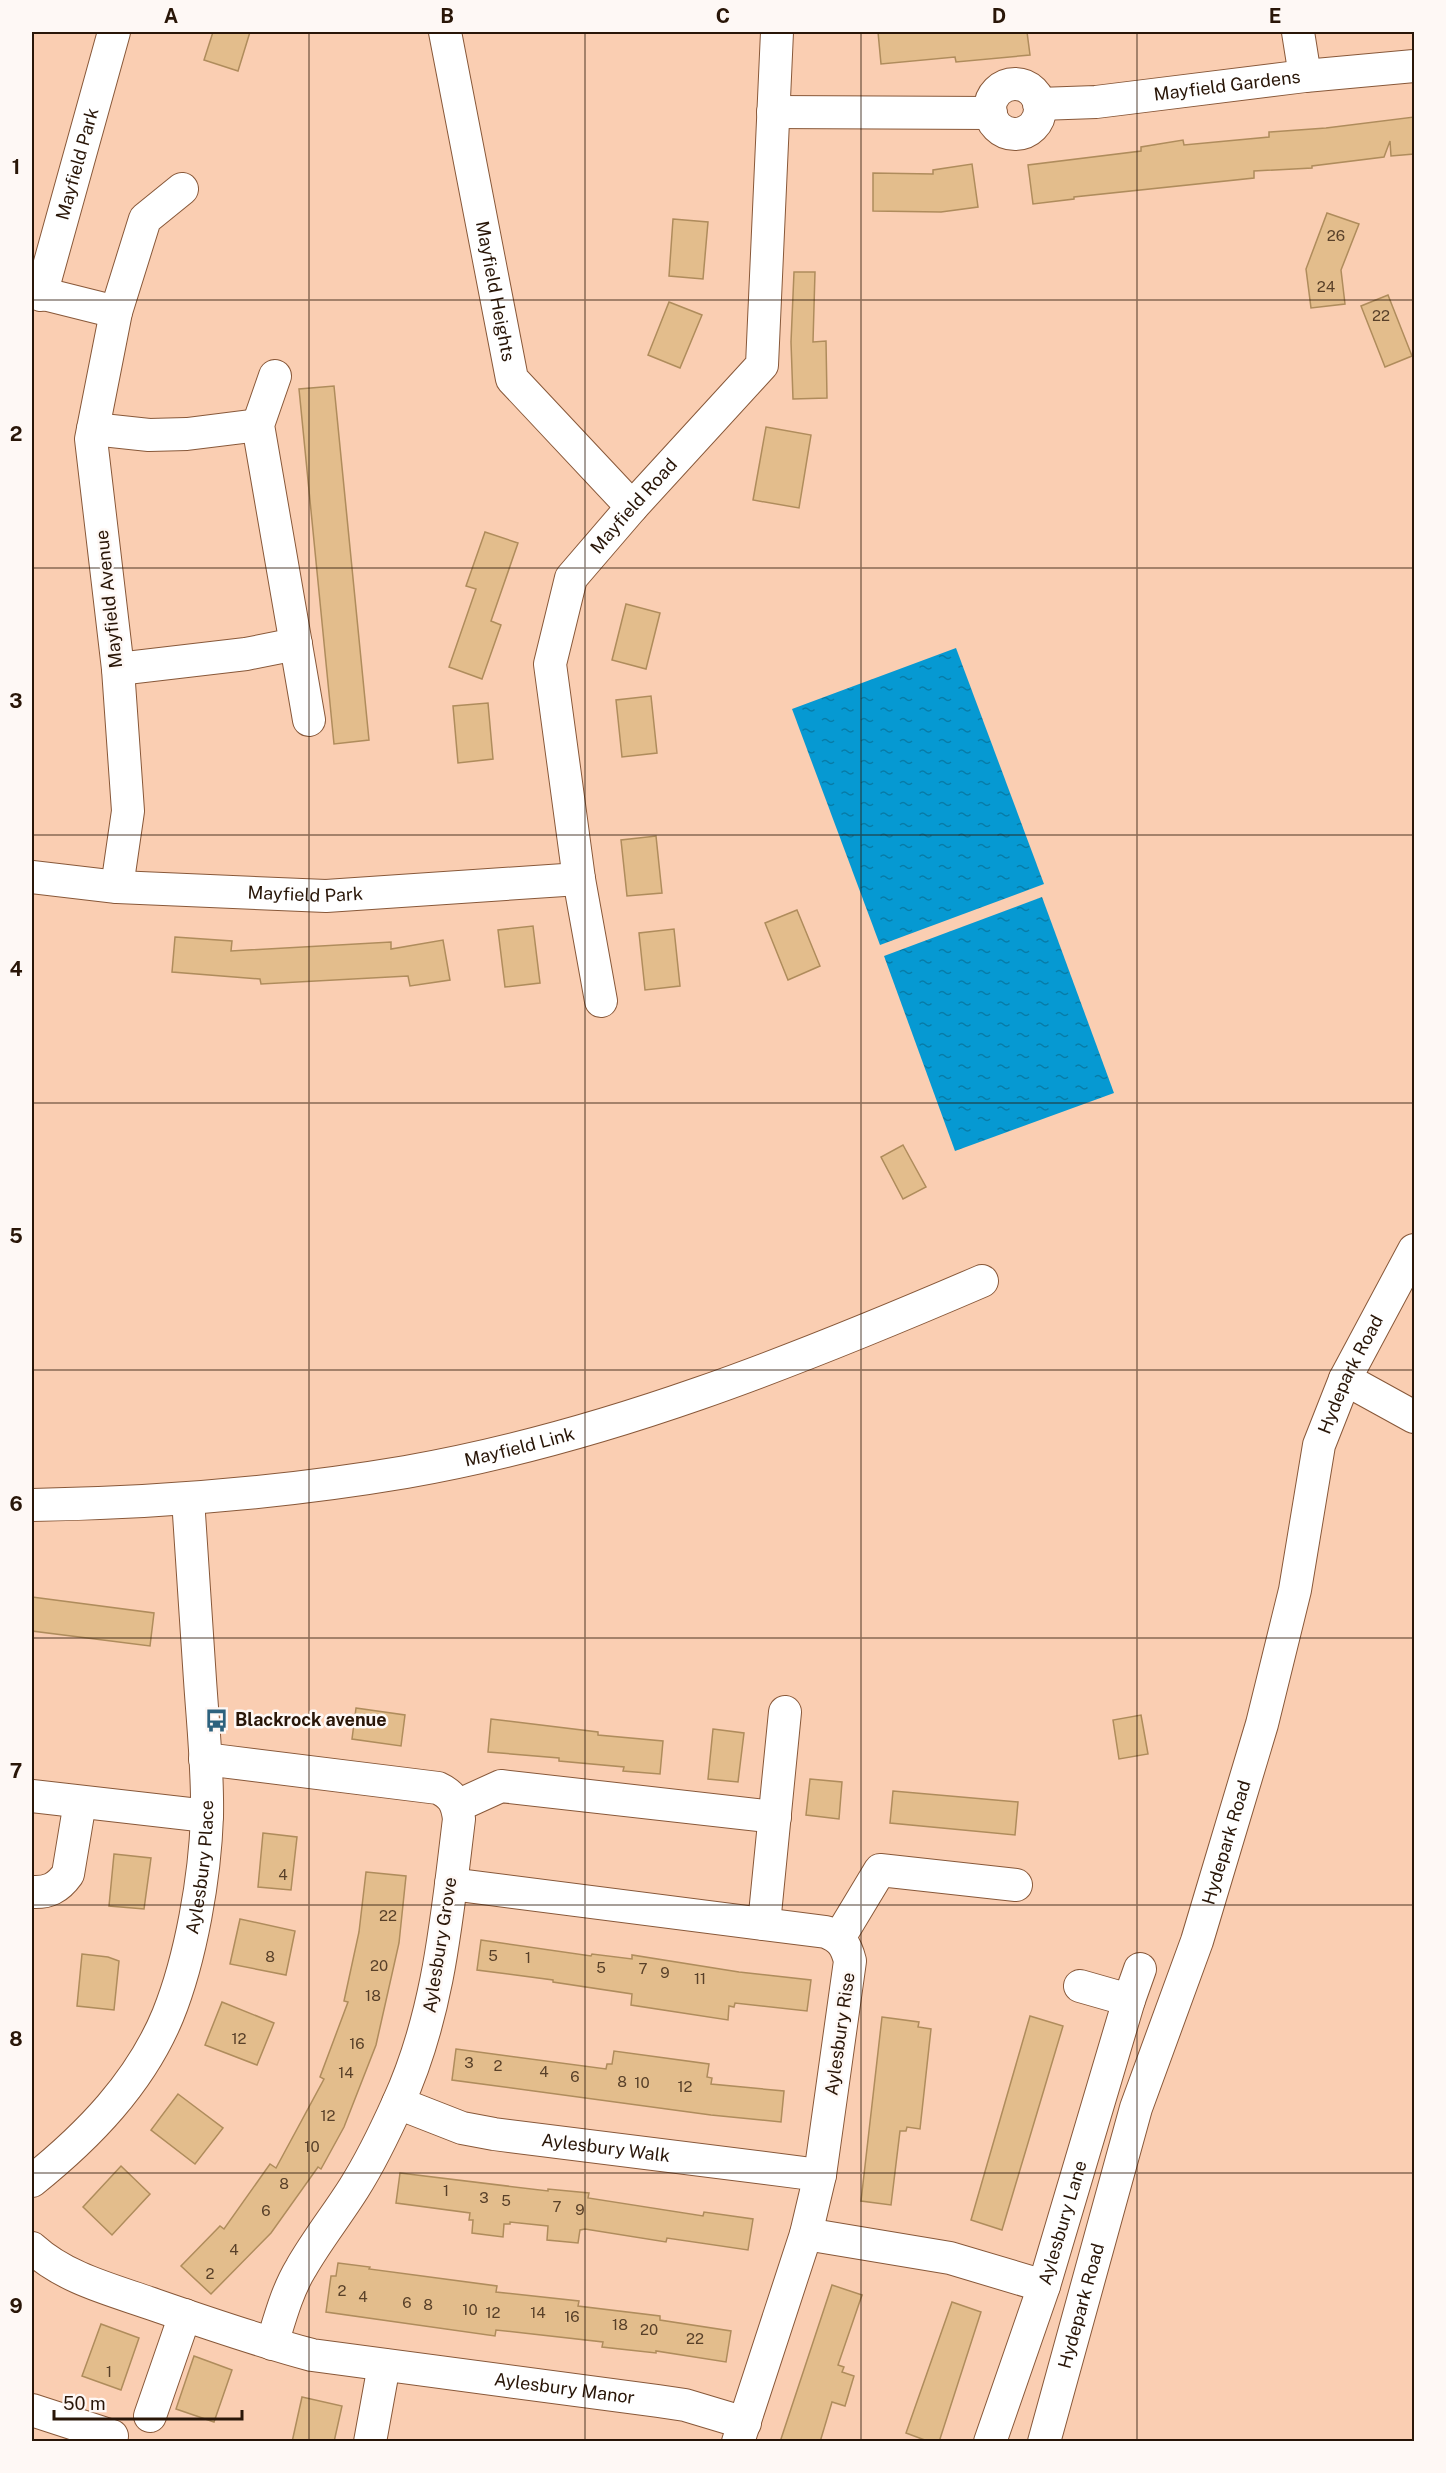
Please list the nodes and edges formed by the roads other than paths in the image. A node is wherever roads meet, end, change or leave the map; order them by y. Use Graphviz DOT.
graph roads {
  1 [pos="114,32"];
  2 [pos="445,32"];
  3 [pos="777,32"];
  4 [pos="1298,32"];
  5 [pos="1414,66"];
  6 [pos="1305,76"];
  7 [pos="773,112"];
  8 [pos="182,189"];
  9 [pos="36,293"];
  10 [pos="116,312"];
  11 [pos="274,376"];
  12 [pos="258,425"];
  13 [pos="93,429"];
  14 [pos="632,507"];
  15 [pos="296,644"];
  16 [pos="118,669"];
  17 [pos="309,720"];
  18 [pos="32,877"];
  19 [pos="579,879"];
  20 [pos="117,887"];
  21 [pos="601,1001"];
  22 [pos="1414,1250"];
  23 [pos="982,1281"];
  24 [pos="1345,1379"];
  25 [pos="1414,1417"];
  26 [pos="188,1499"];
  27 [pos="32,1505"];
  28 [pos="785,1712"];
  29 [pos="205,1760"];
  30 [pos="32,1796"];
  31 [pos="80,1802"];
  32 [pos="457,1806"];
  33 [pos="207,1816"];
  34 [pos="776,1817"];
  35 [pos="451,1884"];
  36 [pos="995,1890"];
  37 [pos="32,1892"];
  38 [pos="764,1924"];
  39 [pos="839,1938"];
  40 [pos="1140,1969"];
  41 [pos="1080,1986"];
  42 [pos="1129,2001"];
  43 [pos="398,2103"];
  44 [pos="820,2175"];
  45 [pos="32,2181"];
  46 [pos="806,2234"];
  47 [pos="32,2248"];
  48 [pos="1044,2286"];
  49 [pos="185,2315"];
  50 [pos="272,2344"];
  51 [pos="384,2365"];
  52 [pos="32,2410"];
  53 [pos="150,2416"];
  54 [pos="741,2432"];
  55 [pos="111,2442"];
  56 [pos="370,2442"];
  57 [pos="990,2442"];
  58 [pos="1044,2442"];
  1 -- 9 [label="street, Mayfield Park"];
  2 -- 14 [label="street, Mayfield Heights"];
  3 -- 7 [label="street, Mayfield Road"];
  4 -- 6 [label="street"];
  5 -- 6 [label="street, Mayfield Gardens"];
  6 -- 7 [label="street, Mayfield Gardens"];
  7 -- 14 [label="street, Mayfield Road"];
  8 -- 10 [label="street, Mayfield Avenue"];
  9 -- 10 [label="street"];
  10 -- 13 [label="street, Mayfield Avenue"];
  11 -- 12 [label="street"];
  12 -- 13 [label="street"];
  12 -- 15 [label="street"];
  13 -- 16 [label="street, Mayfield Avenue"];
  14 -- 19 [label="street, Mayfield Road"];
  15 -- 16 [label="street"];
  15 -- 17 [label="street"];
  16 -- 20 [label="street, Mayfield Avenue"];
  18 -- 20 [label="street, Mayfield Park"];
  19 -- 20 [label="street, Mayfield Park"];
  19 -- 21 [label="street, Mayfield Road"];
  22 -- 24 [label="street, Hydepark Road"];
  23 -- 26 [label="street, Mayfield Link"];
  24 -- 25 [label="street"];
  24 -- 58 [label="street, Hydepark Road"];
  26 -- 27 [label="street, Mayfield Link"];
  26 -- 29 [label="street, Aylesbury Place"];
  28 -- 34 [label="street"];
  29 -- 32 [label="street"];
  29 -- 33 [label="street, Aylesbury Place"];
  30 -- 31 [label="street"];
  31 -- 33 [label="street"];
  31 -- 37 [label="street"];
  32 -- 34 [label="street"];
  32 -- 35 [label="street, Aylesbury Grove"];
  33 -- 45 [label="street, Aylesbury Place"];
  34 -- 38 [label="street"];
  35 -- 38 [label="street"];
  35 -- 43 [label="street, Aylesbury Grove"];
  36 -- 39 [label="street"];
  38 -- 39 [label="street"];
  39 -- 44 [label="street, Aylesbury Rise"];
  40 -- 42 [label="street, Aylesbury Lane"];
  41 -- 42 [label="street"];
  42 -- 48 [label="street, Aylesbury Lane"];
  43 -- 44 [label="street, Aylesbury Walk"];
  43 -- 50 [label="street, Aylesbury Grove"];
  44 -- 46 [label="street, Aylesbury Rise"];
  46 -- 48 [label="street"];
  46 -- 54 [label="street, Aylesbury Rise"];
  47 -- 49 [label="street, Aylesbury Manor"];
  48 -- 57 [label="street, Aylesbury Lane"];
  49 -- 50 [label="street, Aylesbury Manor"];
  49 -- 53 [label="street"];
  50 -- 51 [label="street, Aylesbury Manor"];
  51 -- 54 [label="street, Aylesbury Manor"];
  51 -- 56 [label="street"];
  52 -- 55 [label="street"];
}
